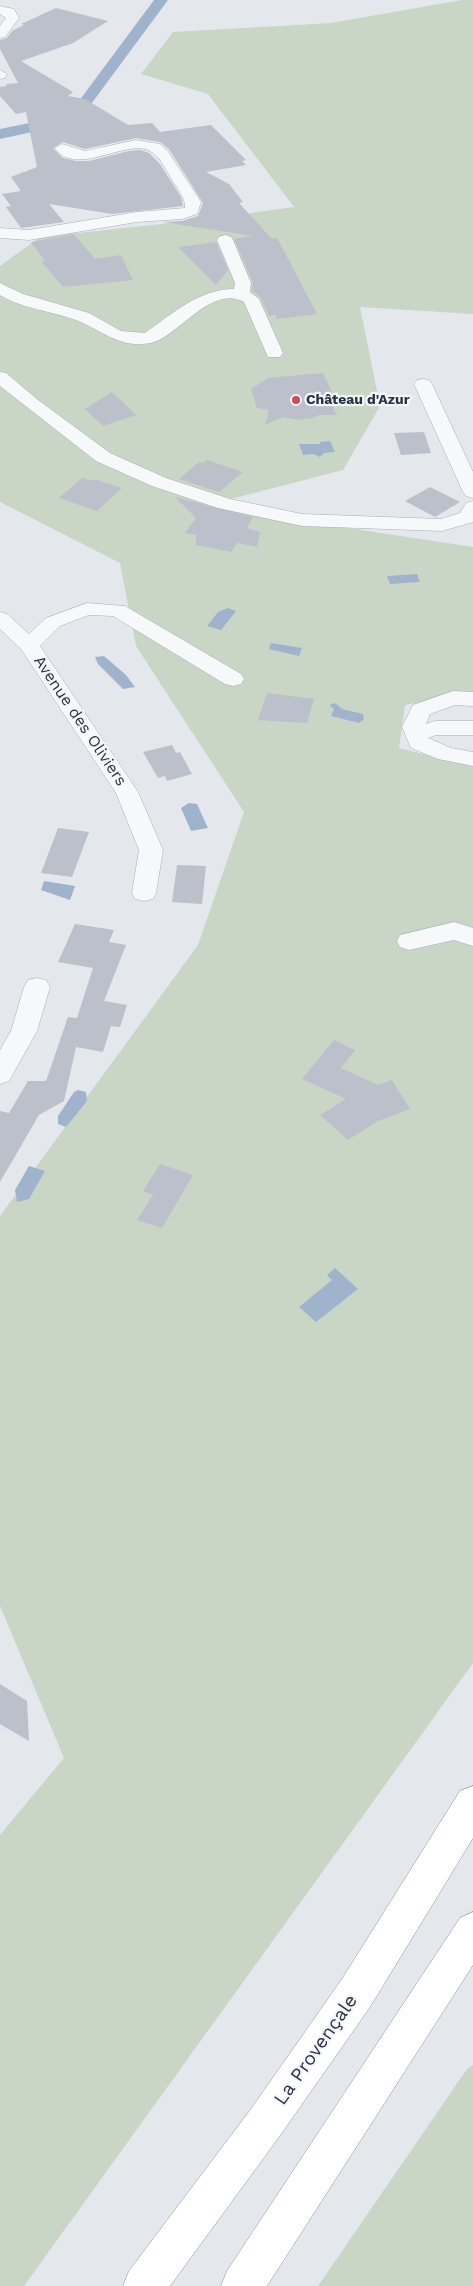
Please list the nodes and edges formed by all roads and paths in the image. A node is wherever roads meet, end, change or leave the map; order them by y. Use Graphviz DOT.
graph roads {
  1 [pos="0,10"];
  2 [pos="0,34"];
  3 [pos="62,148"];
  4 [pos="0,233"];
  5 [pos="225,240"];
  6 [pos="0,288"];
  7 [pos="242,294"];
  8 [pos="274,353"];
  9 [pos="0,377"];
  10 [pos="423,384"];
  11 [pos="473,492"];
  12 [pos="473,507"];
  13 [pos="0,618"];
  14 [pos="29,645"];
  15 [pos="233,679"];
  16 [pos="473,699"];
  17 [pos="473,728"];
  18 [pos="416,734"];
  19 [pos="473,759"];
  20 [pos="144,893"];
  21 [pos="473,937"];
  22 [pos="408,941"];
  23 [pos="37,987"];
  24 [pos="0,1074"];
  25 [pos="473,1804"];
  26 [pos="473,1931"];
  27 [pos="144,2286"];
  28 [pos="242,2286"];
  1 -- 2 [label="street"];
  3 -- 4 [label="street"];
  5 -- 7 [label="street"];
  6 -- 7 [label="street"];
  7 -- 8 [label="street"];
  9 -- 12 [label="street"];
  10 -- 11 [label="street"];
  13 -- 14 [label="street, Avenue des Oliviers"];
  14 -- 15 [label="street"];
  14 -- 20 [label="street, Avenue des Oliviers"];
  16 -- 18 [label="street"];
  17 -- 18 [label="street"];
  18 -- 19 [label="street"];
  21 -- 22 [label="street"];
  23 -- 24 [label="street"];
  25 -- 27 [label="highway, La Provençale"];
  26 -- 28 [label="highway"];
}
